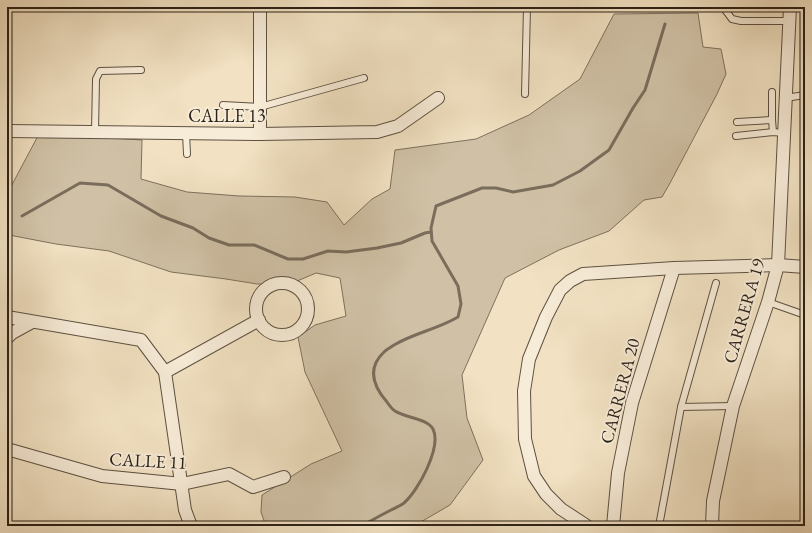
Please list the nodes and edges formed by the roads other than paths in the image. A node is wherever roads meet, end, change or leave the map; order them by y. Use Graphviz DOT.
graph roads {
  1 [pos="260,7"];
  2 [pos="527,7"];
  3 [pos="723,7"];
  4 [pos="790,7"];
  5 [pos="789,21"];
  6 [pos="141,70"];
  7 [pos="364,78"];
  8 [pos="772,92"];
  9 [pos="525,94"];
  10 [pos="805,95"];
  11 [pos="438,98"];
  12 [pos="786,98"];
  13 [pos="223,105"];
  14 [pos="260,107"];
  15 [pos="772,120"];
  16 [pos="737,122"];
  17 [pos="7,132"];
  18 [pos="95,132"];
  19 [pos="778,133"];
  20 [pos="186,134"];
  21 [pos="260,134"];
  22 [pos="736,136"];
  23 [pos="187,154"];
  24 [pos="778,265"];
  25 [pos="805,267"];
  26 [pos="674,268"];
  27 [pos="716,282"];
  28 [pos="768,302"];
  29 [pos="805,315"];
  30 [pos="7,318"];
  31 [pos="259,320"];
  32 [pos="32,322"];
  33 [pos="7,338"];
  34 [pos="165,372"];
  35 [pos="733,406"];
  36 [pos="681,407"];
  37 [pos="7,449"];
  38 [pos="284,477"];
  39 [pos="182,484"];
  40 [pos="191,526"];
  41 [pos="587,526"];
  42 [pos="613,526"];
  43 [pos="659,526"];
  44 [pos="712,526"];
  1 -- 14 [label="street"];
  2 -- 9 [label="lane"];
  3 -- 5 [label="lane"];
  4 -- 5 [label="street, CARRERA 19"];
  5 -- 12 [label="street, CARRERA 19"];
  6 -- 18 [label="lane"];
  7 -- 14 [label="lane"];
  8 -- 15 [label="lane"];
  10 -- 12 [label="lane"];
  11 -- 21 [label="street, CALLE 13"];
  12 -- 19 [label="street, CARRERA 19"];
  13 -- 14 [label="lane"];
  14 -- 21 [label="street"];
  15 -- 16 [label="lane"];
  15 -- 19 [label="lane"];
  17 -- 18 [label="street, CALLE 13"];
  18 -- 20 [label="street, CALLE 13"];
  19 -- 22 [label="lane"];
  19 -- 24 [label="street, CARRERA 19"];
  20 -- 21 [label="street, CALLE 13"];
  20 -- 23 [label="lane"];
  24 -- 25 [label="street"];
  24 -- 26 [label="street"];
  24 -- 28 [label="street, CARRERA 19"];
  26 -- 41 [label="street"];
  26 -- 42 [label="street, CARRERA 20"];
  27 -- 36 [label="lane"];
  28 -- 29 [label="lane"];
  28 -- 35 [label="street, CARRERA 19"];
  30 -- 32 [label="street"];
  31 -- 31 [label="street"];
  31 -- 34 [label="street"];
  32 -- 33 [label="street"];
  32 -- 34 [label="street"];
  34 -- 39 [label="street"];
  35 -- 36 [label="lane"];
  35 -- 44 [label="street, CARRERA 19"];
  36 -- 43 [label="lane"];
  37 -- 39 [label="street, CALLE 11"];
  38 -- 39 [label="street, CALLE 11"];
  39 -- 40 [label="street"];
}
